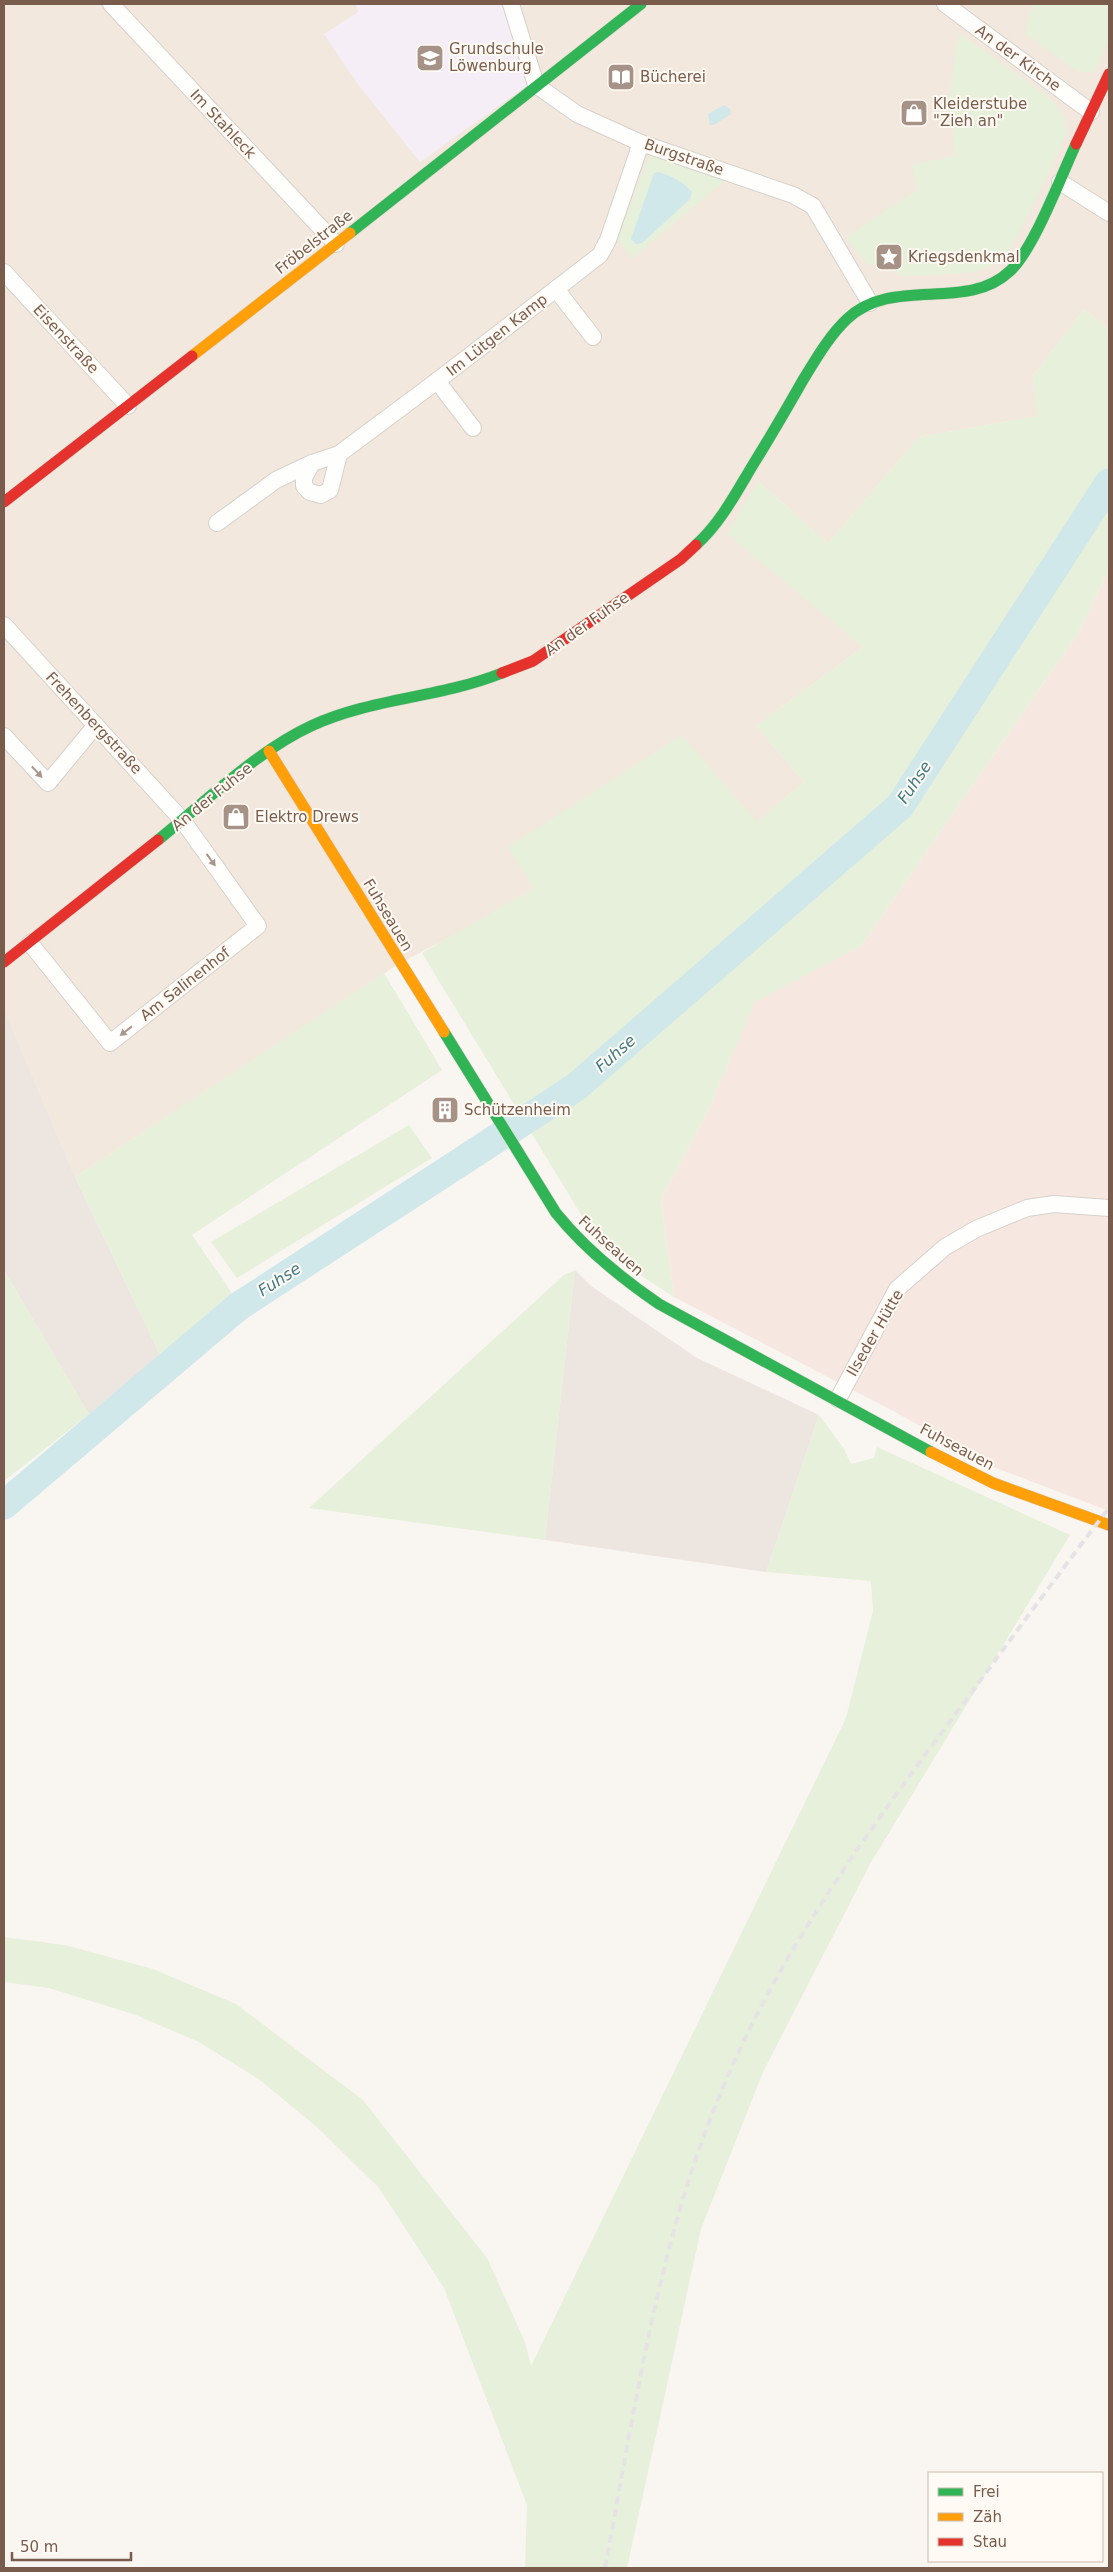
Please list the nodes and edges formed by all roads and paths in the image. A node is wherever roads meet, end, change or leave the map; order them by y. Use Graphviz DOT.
graph roads {
  1 [pos="111,4"];
  2 [pos="511,4"];
  3 [pos="641,4"];
  4 [pos="945,4"];
  5 [pos="1109,74"];
  6 [pos="536,85"];
  7 [pos="1091,112"];
  8 [pos="641,143"];
  9 [pos="1060,182"];
  10 [pos="1109,213"];
  11 [pos="336,244"];
  12 [pos="4,272"];
  13 [pos="556,290"];
  14 [pos="870,303"];
  15 [pos="593,337"];
  16 [pos="437,382"];
  17 [pos="128,406"];
  18 [pos="473,428"];
  19 [pos="339,454"];
  20 [pos="312,463"];
  21 [pos="4,502"];
  22 [pos="217,523"];
  23 [pos="4,625"];
  24 [pos="96,725"];
  25 [pos="4,736"];
  26 [pos="269,751"];
  27 [pos="183,821"];
  28 [pos="30,943"];
  29 [pos="4,962"];
  30 [pos="1109,1208"];
  31 [pos="838,1399"];
  32 [pos="1109,1525"];
  1 -- 11 [label="street, Im Stahleck"];
  2 -- 6 [label="street"];
  3 -- 6 [label="street, Fröbelstraße"];
  4 -- 7 [label="street, An der Kirche"];
  5 -- 7 [label="street, An der Fuhse"];
  6 -- 8 [label="street, Burgstraße"];
  6 -- 11 [label="street, Fröbelstraße"];
  7 -- 9 [label="street, An der Fuhse"];
  8 -- 13 [label="street, Im Lütgen Kamp"];
  8 -- 14 [label="street, Burgstraße"];
  9 -- 10 [label="street"];
  9 -- 14 [label="street, An der Fuhse"];
  11 -- 17 [label="street, Fröbelstraße"];
  12 -- 17 [label="street, Eisenstraße"];
  13 -- 15 [label="street, Im Lütgen Kamp"];
  13 -- 16 [label="street, Im Lütgen Kamp"];
  14 -- 26 [label="street, An der Fuhse"];
  16 -- 18 [label="street, Im Lütgen Kamp"];
  16 -- 19 [label="street, Im Lütgen Kamp"];
  17 -- 21 [label="street, Fröbelstraße"];
  19 -- 20 [label="street, Im Lütgen Kamp"];
  19 -- 20 [label="street"];
  20 -- 22 [label="street, Im Lütgen Kamp"];
  23 -- 24 [label="street, Frehenbergstraße"];
  25 -- 24 [label="street, one-way"];
  24 -- 27 [label="street, Frehenbergstraße"];
  26 -- 27 [label="street, An der Fuhse"];
  26 -- 31 [label="street, Fuhseauen"];
  27 -- 28 [label="street, An der Fuhse"];
  27 -- 28 [label="street, Am Salinenhof, one-way"];
  28 -- 29 [label="street, An der Fuhse"];
  30 -- 31 [label="street, Ilseder Hütte"];
  31 -- 32 [label="street, Fuhseauen"];
}
